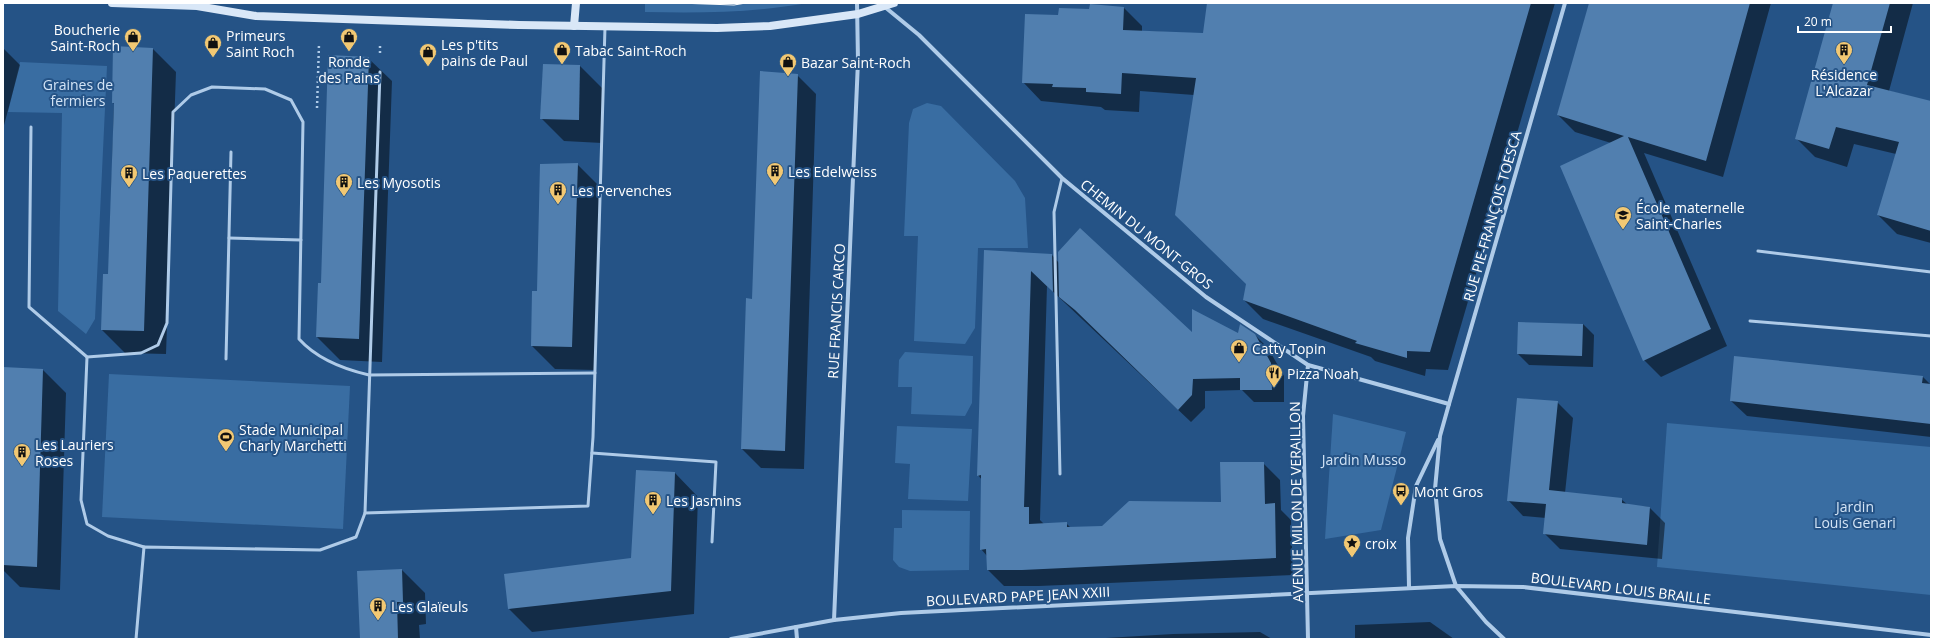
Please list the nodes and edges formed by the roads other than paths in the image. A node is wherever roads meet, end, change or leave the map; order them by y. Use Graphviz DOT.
graph roads {
  1 [pos="112,3"];
  2 [pos="576,3"];
  3 [pos="857,3"];
  4 [pos="894,3"];
  5 [pos="1565,3"];
  6 [pos="882,5"];
  7 [pos="858,14"];
  8 [pos="574,26"];
  9 [pos="605,26"];
  10 [pos="380,72"];
  11 [pos="31,127"];
  12 [pos="231,152"];
  13 [pos="1062,178"];
  14 [pos="229,238"];
  15 [pos="301,240"];
  16 [pos="1758,251"];
  17 [pos="1931,272"];
  18 [pos="1750,321"];
  19 [pos="1931,336"];
  20 [pos="87,357"];
  21 [pos="226,359"];
  22 [pos="1308,365"];
  23 [pos="595,373"];
  24 [pos="369,375"];
  25 [pos="1449,404"];
  26 [pos="1440,436"];
  27 [pos="592,453"];
  28 [pos="1060,474"];
  29 [pos="365,513"];
  30 [pos="712,542"];
  31 [pos="144,547"];
  32 [pos="1456,586"];
  33 [pos="1409,587"];
  34 [pos="1308,593"];
  35 [pos="834,620"];
  36 [pos="796,627"];
  37 [pos="1931,635"];
  38 [pos="136,639"];
  39 [pos="731,639"];
  40 [pos="797,639"];
  41 [pos="1308,639"];
  42 [pos="1504,639"];
  1 -- 8 [label="main road"];
  2 -- 8 [label="main road"];
  3 -- 7 [label="street, RUE FRANCIS CARCO"];
  4 -- 6 [label="main road"];
  5 -- 25 [label="street, RUE PIE-FRANÇOIS TOESCA"];
  6 -- 7 [label="main road"];
  6 -- 13 [label="street, CHEMIN DU MONT-GROS"];
  7 -- 9 [label="main road"];
  7 -- 35 [label="street, RUE FRANCIS CARCO"];
  8 -- 9 [label="main road"];
  9 -- 23 [label="lane"];
  10 -- 24 [label="lane"];
  11 -- 20 [label="lane"];
  12 -- 14 [label="lane"];
  13 -- 22 [label="street, CHEMIN DU MONT-GROS"];
  13 -- 28 [label="lane"];
  14 -- 15 [label="lane"];
  14 -- 21 [label="lane"];
  15 -- 20 [label="lane"];
  15 -- 24 [label="lane"];
  16 -- 17 [label="lane"];
  18 -- 19 [label="lane"];
  20 -- 31 [label="lane"];
  22 -- 25 [label="street, CHEMIN DU MONT-GROS"];
  22 -- 34 [label="street, AVENUE MILON DE VERAILLON"];
  23 -- 24 [label="lane"];
  23 -- 27 [label="lane"];
  24 -- 29 [label="lane"];
  25 -- 26 [label="street, RUE PIE-FRANÇOIS TOESCA"];
  26 -- 32 [label="street"];
  26 -- 33 [label="street"];
  27 -- 29 [label="lane"];
  27 -- 30 [label="lane"];
  29 -- 31 [label="lane"];
  31 -- 38 [label="lane"];
  32 -- 33 [label="street, BOULEVARD LOUIS BRAILLE"];
  32 -- 37 [label="street, BOULEVARD LOUIS BRAILLE"];
  32 -- 42 [label="street"];
  33 -- 34 [label="street, BOULEVARD LOUIS BRAILLE"];
  34 -- 35 [label="street, BOULEVARD PAPE JEAN XXIII"];
  34 -- 41 [label="street, AVENUE MILON DE VERAILLON"];
  35 -- 36 [label="street, BOULEVARD PAPE JEAN XXIII"];
  36 -- 39 [label="street, BOULEVARD PAPE JEAN XXIII"];
  36 -- 40 [label="street"];
}
